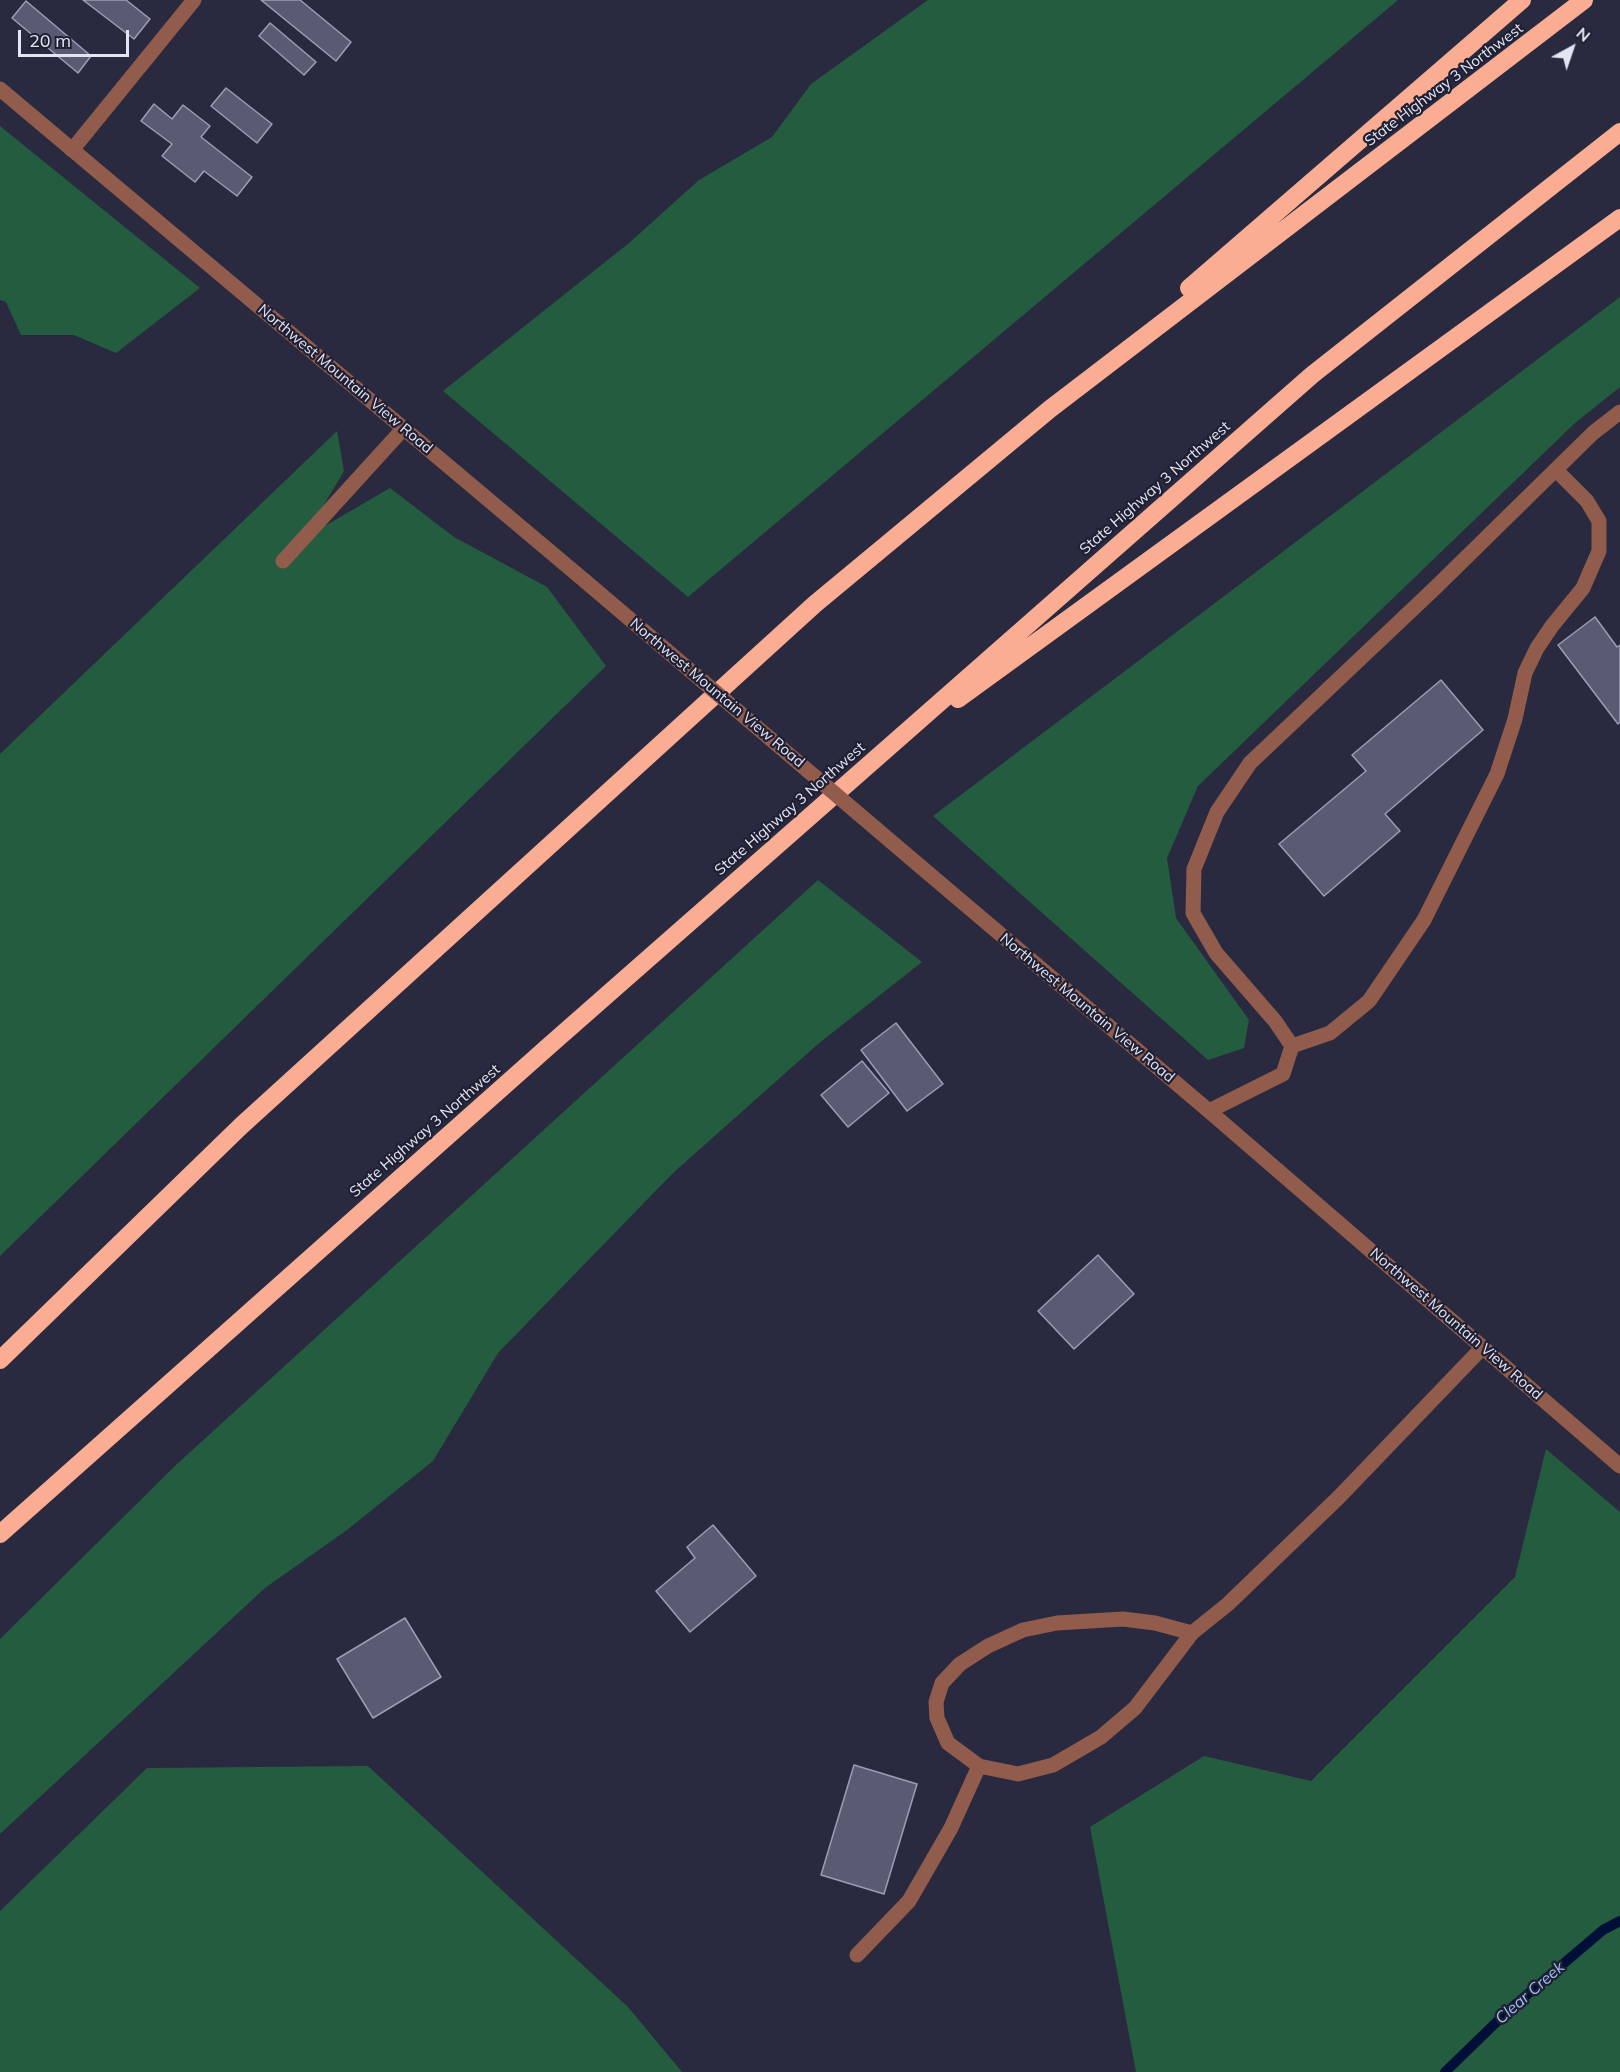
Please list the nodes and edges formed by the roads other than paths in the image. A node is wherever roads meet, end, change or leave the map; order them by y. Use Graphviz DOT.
graph roads {
  1 [pos="194,0"];
  2 [pos="1522,0"];
  3 [pos="1584,0"];
  4 [pos="0,89"];
  5 [pos="1620,132"];
  6 [pos="72,150"];
  7 [pos="1620,218"];
  8 [pos="1050,410"];
  9 [pos="1620,412"];
  10 [pos="404,428"];
  11 [pos="1556,470"];
  12 [pos="283,561"];
  13 [pos="867,765"];
  14 [pos="1292,1046"];
  15 [pos="1209,1111"];
  16 [pos="1483,1347"];
  17 [pos="0,1360"];
  18 [pos="1620,1466"];
  19 [pos="0,1534"];
  20 [pos="1192,1633"];
  21 [pos="979,1766"];
  22 [pos="857,1955"];
  1 -- 6 [label="street"];
  2 -- 8 [label="highway"];
  3 -- 8 [label="highway, State Highway 3 Northwest"];
  4 -- 6 [label="street, Northwest Mountain View Road"];
  5 -- 13 [label="highway, State Highway 3 Northwest"];
  6 -- 10 [label="street, Northwest Mountain View Road"];
  7 -- 13 [label="highway"];
  8 -- 17 [label="highway, State Highway 3 Northwest"];
  9 -- 11 [label="street"];
  10 -- 12 [label="street"];
  10 -- 15 [label="street, Northwest Mountain View Road, bridge"];
  11 -- 14 [label="street"];
  11 -- 14 [label="street"];
  13 -- 19 [label="highway, State Highway 3 Northwest"];
  14 -- 15 [label="street"];
  15 -- 16 [label="street, Northwest Mountain View Road"];
  16 -- 18 [label="street, Northwest Mountain View Road"];
  16 -- 20 [label="street"];
  20 -- 21 [label="street"];
  20 -- 21 [label="street"];
  21 -- 22 [label="street"];
}
